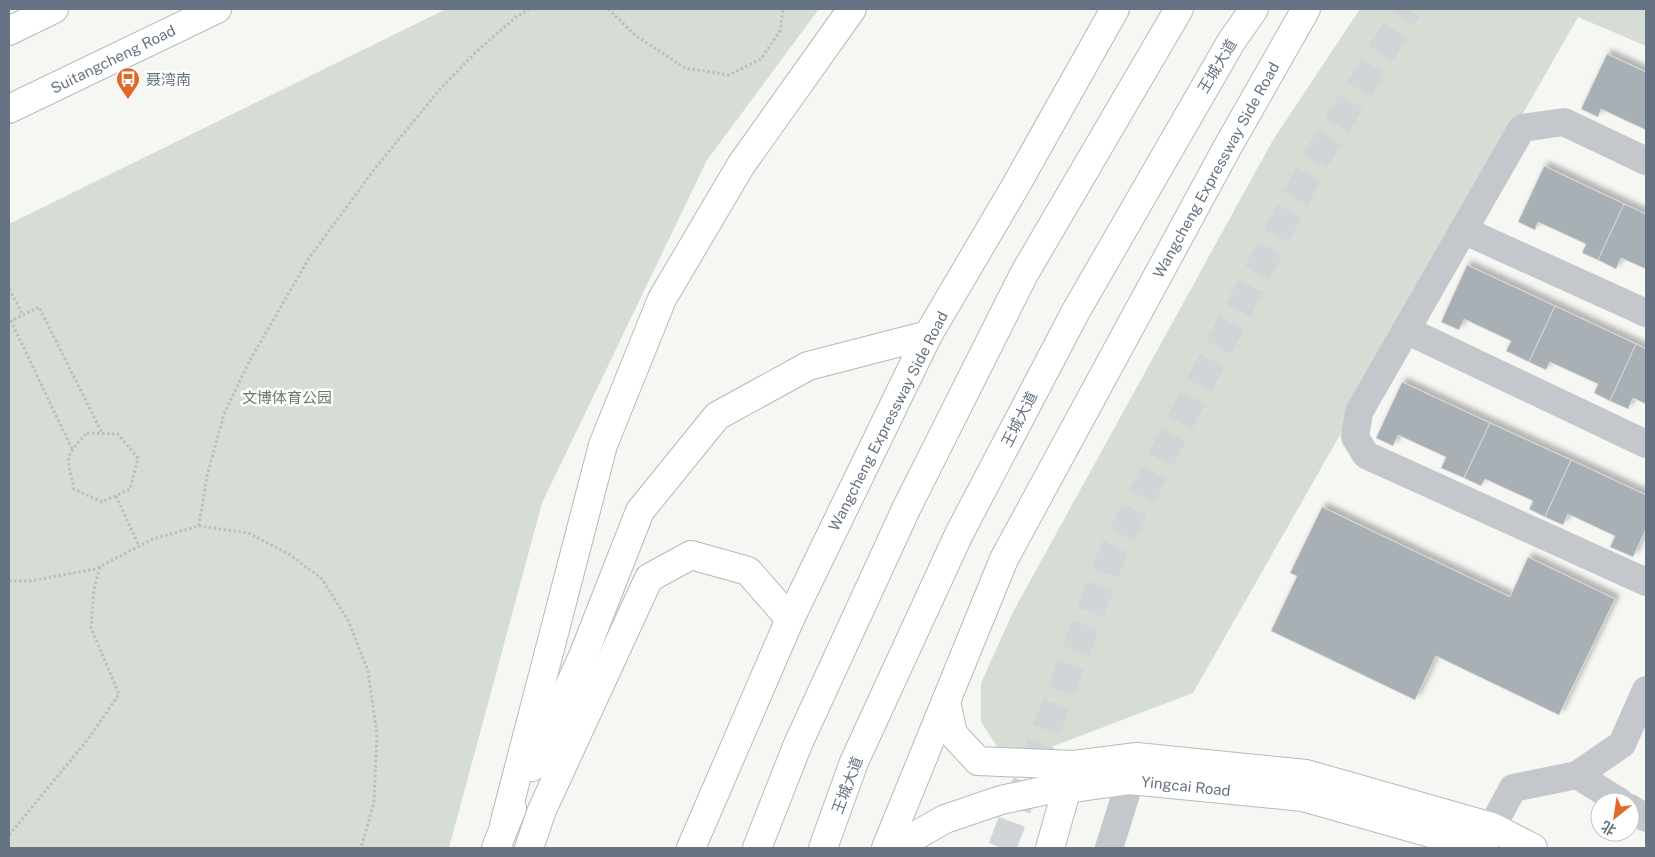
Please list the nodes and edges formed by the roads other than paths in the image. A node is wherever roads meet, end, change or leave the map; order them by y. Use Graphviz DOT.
graph roads {
  1 [pos="54,9"];
  2 [pos="217,9"];
  3 [pos="852,9"];
  4 [pos="1115,9"];
  5 [pos="1180,9"];
  6 [pos="1254,9"];
  7 [pos="1306,9"];
  8 [pos="9,31"];
  9 [pos="9,109"];
  10 [pos="1646,161"];
  11 [pos="1463,230"];
  12 [pos="1646,313"];
  13 [pos="1406,330"];
  14 [pos="928,335"];
  15 [pos="1646,444"];
  16 [pos="1646,582"];
  17 [pos="790,619"];
  18 [pos="1646,690"];
  19 [pos="946,701"];
  20 [pos="1134,769"];
  21 [pos="1577,775"];
  22 [pos="1071,777"];
  23 [pos="1604,792"];
  24 [pos="500,836"];
  25 [pos="1488,837"];
  26 [pos="529,848"];
  27 [pos="691,848"];
  28 [pos="757,848"];
  29 [pos="824,848"];
  30 [pos="886,848"];
  31 [pos="894,848"];
  32 [pos="1050,848"];
  33 [pos="1109,848"];
  34 [pos="1534,848"];
  1 -- 8 [label="main road"];
  2 -- 9 [label="main road, Suitangcheng Road"];
  3 -- 24 [label="main road"];
  4 -- 14 [label="main road, Wangcheng Expressway Side Road"];
  5 -- 28 [label="main road"];
  6 -- 29 [label="main road, 王城大道"];
  7 -- 19 [label="main road, Wangcheng Expressway Side Road"];
  10 -- 11 [label="street"];
  11 -- 12 [label="street"];
  11 -- 13 [label="street"];
  13 -- 15 [label="street"];
  13 -- 16 [label="street"];
  14 -- 17 [label="main road, Wangcheng Expressway Side Road"];
  14 -- 24 [label="main road"];
  17 -- 26 [label="main road"];
  17 -- 27 [label="main road, Wangcheng Expressway Side Road"];
  18 -- 21 [label="street"];
  19 -- 22 [label="main road"];
  19 -- 30 [label="main road, Wangcheng Expressway Side Road"];
  20 -- 22 [label="main road, Yingcai Road"];
  20 -- 25 [label="main road, Yingcai Road"];
  20 -- 33 [label="street"];
  21 -- 23 [label="street"];
  21 -- 25 [label="street"];
  22 -- 31 [label="main road, Yingcai Road"];
  22 -- 32 [label="main road"];
  25 -- 34 [label="main road, Yingcai Road"];
}
